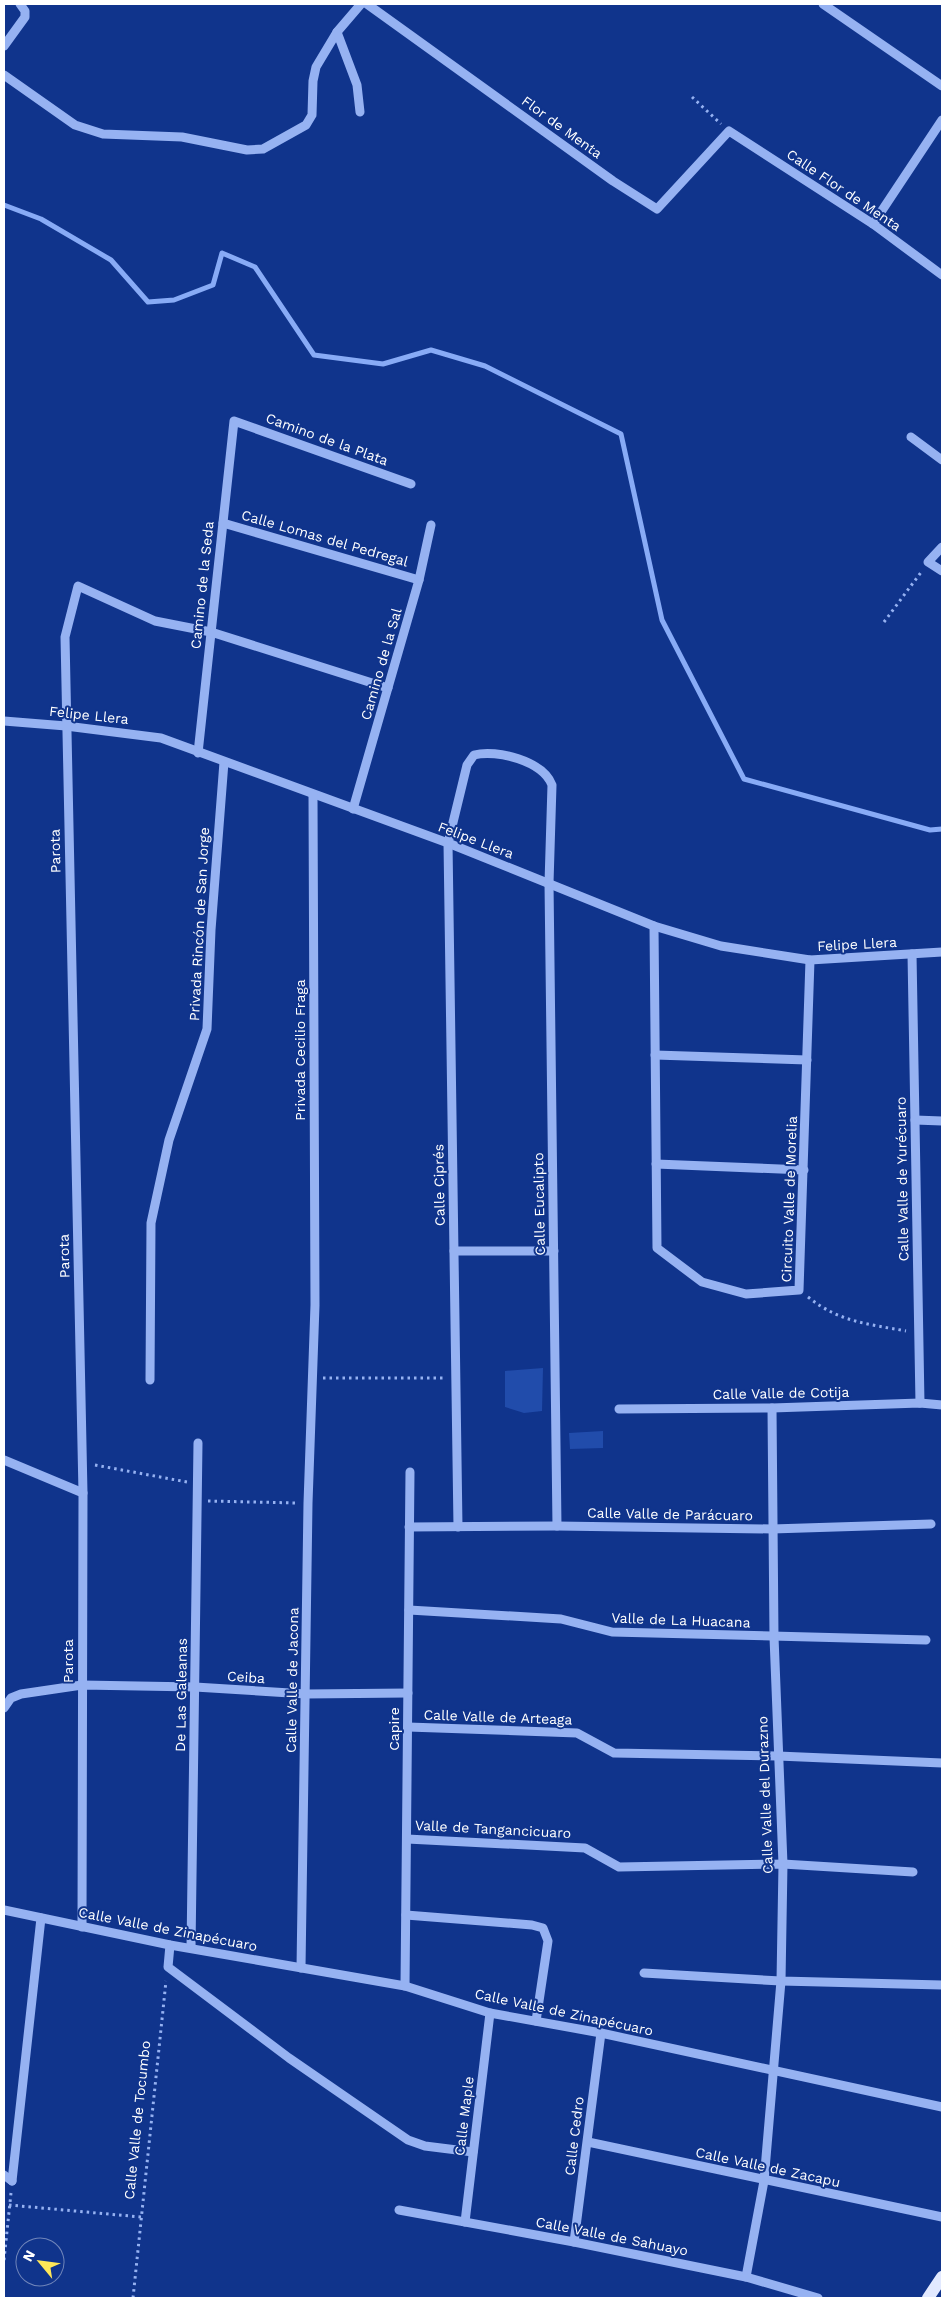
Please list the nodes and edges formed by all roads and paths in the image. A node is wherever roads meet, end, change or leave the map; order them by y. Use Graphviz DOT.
graph roads {
  1 [pos="21,4"];
  2 [pos="361,4"];
  3 [pos="366,4"];
  4 [pos="824,4"];
  5 [pos="337,32"];
  6 [pos="4,46"];
  7 [pos="4,75"];
  8 [pos="942,86"];
  9 [pos="692,97"];
  10 [pos="360,112"];
  11 [pos="942,120"];
  12 [pos="729,131"];
  13 [pos="873,224"];
  14 [pos="942,275"];
  15 [pos="234,421"];
  16 [pos="911,437"];
  17 [pos="942,460"];
  18 [pos="411,484"];
  19 [pos="223,524"];
  20 [pos="431,525"];
  21 [pos="942,547"];
  22 [pos="928,562"];
  23 [pos="942,571"];
  24 [pos="419,580"];
  25 [pos="884,622"];
  26 [pos="211,632"];
  27 [pos="388,688"];
  28 [pos="4,721"];
  29 [pos="66,726"];
  30 [pos="198,752"];
  31 [pos="224,762"];
  32 [pos="313,794"];
  33 [pos="353,808"];
  34 [pos="448,843"];
  35 [pos="549,882"];
  36 [pos="654,926"];
  37 [pos="942,952"];
  38 [pos="912,954"];
  39 [pos="810,960"];
  40 [pos="655,1055"];
  41 [pos="807,1060"];
  42 [pos="915,1120"];
  43 [pos="942,1121"];
  44 [pos="656,1164"];
  45 [pos="804,1170"];
  46 [pos="554,1251"];
  47 [pos="454,1252"];
  48 [pos="799,1290"];
  49 [pos="919,1334"];
  50 [pos="312,1378"];
  51 [pos="456,1378"];
  52 [pos="150,1380"];
  53 [pos="920,1403"];
  54 [pos="942,1404"];
  55 [pos="772,1408"];
  56 [pos="620,1409"];
  57 [pos="198,1443"];
  58 [pos="4,1460"];
  59 [pos="82,1463"];
  60 [pos="410,1472"];
  61 [pos="198,1483"];
  62 [pos="83,1492"];
  63 [pos="198,1501"];
  64 [pos="308,1503"];
  65 [pos="930,1524"];
  66 [pos="557,1526"];
  67 [pos="409,1527"];
  68 [pos="458,1527"];
  69 [pos="772,1530"];
  70 [pos="409,1610"];
  71 [pos="774,1637"];
  72 [pos="926,1640"];
  73 [pos="82,1685"];
  74 [pos="195,1688"];
  75 [pos="408,1693"];
  76 [pos="306,1694"];
  77 [pos="4,1708"];
  78 [pos="408,1727"];
  79 [pos="778,1756"];
  80 [pos="942,1764"];
  81 [pos="407,1839"];
  82 [pos="783,1864"];
  83 [pos="913,1872"];
  84 [pos="4,1910"];
  85 [pos="406,1915"];
  86 [pos="40,1918"];
  87 [pos="82,1927"];
  88 [pos="170,1945"];
  89 [pos="191,1948"];
  90 [pos="168,1966"];
  91 [pos="300,1968"];
  92 [pos="644,1973"];
  93 [pos="781,1981"];
  94 [pos="942,1985"];
  95 [pos="405,1986"];
  96 [pos="490,2013"];
  97 [pos="536,2020"];
  98 [pos="601,2033"];
  99 [pos="773,2071"];
  100 [pos="942,2106"];
  101 [pos="588,2142"];
  102 [pos="473,2152"];
  103 [pos="4,2175"];
  104 [pos="12,2181"];
  105 [pos="764,2181"];
  106 [pos="9,2206"];
  107 [pos="399,2210"];
  108 [pos="141,2217"];
  109 [pos="942,2217"];
  110 [pos="465,2222"];
  111 [pos="574,2242"];
  112 [pos="4,2260"];
  113 [pos="942,2277"];
  114 [pos="746,2278"];
  115 [pos="132,2298"];
  116 [pos="818,2298"];
  117 [pos="928,2298"];
  1 -- 6 [label="street"];
  2 -- 5 [label="street"];
  3 -- 12 [label="street, Flor de Menta"];
  4 -- 8 [label="street"];
  5 -- 7 [label="street"];
  5 -- 10 [label="street"];
  9 -- 12 [label="path"];
  11 -- 13 [label="street"];
  12 -- 13 [label="street, Calle Flor de Menta"];
  13 -- 14 [label="street, Calle Flor de Menta"];
  15 -- 18 [label="street, Camino de la Plata"];
  15 -- 19 [label="street, Camino de la Seda"];
  16 -- 17 [label="street"];
  19 -- 24 [label="street, Calle Lomas del Pedregal"];
  19 -- 26 [label="street, Camino de la Seda"];
  20 -- 24 [label="street, Camino de la Sal"];
  21 -- 22 [label="street"];
  22 -- 23 [label="street"];
  22 -- 25 [label="path"];
  24 -- 27 [label="street, Camino de la Sal"];
  26 -- 27 [label="street"];
  26 -- 29 [label="street, Parota"];
  26 -- 30 [label="street, Camino de la Seda"];
  27 -- 33 [label="street, Camino de la Sal"];
  28 -- 29 [label="street, Felipe Llera"];
  29 -- 30 [label="street, Felipe Llera"];
  29 -- 59 [label="street, Parota"];
  30 -- 31 [label="street, Felipe Llera"];
  31 -- 32 [label="street, Felipe Llera"];
  31 -- 52 [label="street, Privada Rincón de San Jorge"];
  32 -- 33 [label="street, Felipe Llera"];
  32 -- 50 [label="street, Privada Cecilio Fraga"];
  33 -- 34 [label="street, Felipe Llera"];
  34 -- 35 [label="street, Felipe Llera"];
  34 -- 35 [label="street, Calle Ciprés"];
  34 -- 47 [label="street, Calle Ciprés"];
  35 -- 36 [label="street, Felipe Llera"];
  35 -- 46 [label="street, Calle Eucalipto"];
  36 -- 39 [label="street, Felipe Llera"];
  36 -- 40 [label="street, Circuito Valle de Morelia"];
  37 -- 38 [label="street, Felipe Llera"];
  38 -- 39 [label="street, Felipe Llera"];
  38 -- 42 [label="street, Calle Valle de Yurécuaro"];
  39 -- 41 [label="street, Circuito Valle de Morelia"];
  40 -- 41 [label="street"];
  40 -- 44 [label="street, Circuito Valle de Morelia"];
  41 -- 45 [label="street, Circuito Valle de Morelia"];
  42 -- 43 [label="street"];
  42 -- 49 [label="street, Calle Valle de Yurécuaro"];
  44 -- 45 [label="street"];
  44 -- 48 [label="street, Circuito Valle de Morelia"];
  45 -- 48 [label="street, Circuito Valle de Morelia"];
  46 -- 47 [label="street"];
  46 -- 66 [label="street, Calle Eucalipto"];
  47 -- 51 [label="street, Calle Ciprés"];
  48 -- 49 [label="path"];
  49 -- 53 [label="street, Calle Valle de Yurécuaro"];
  50 -- 51 [label="path"];
  50 -- 64 [label="street, Calle Valle de Jacona"];
  51 -- 68 [label="street, Calle Ciprés"];
  53 -- 54 [label="street, Calle Valle de Cotija"];
  53 -- 55 [label="street, Calle Valle de Cotija"];
  55 -- 56 [label="street, Calle Valle de Cotija"];
  55 -- 69 [label="street, Calle Valle del Durazno"];
  57 -- 61 [label="street, De Las Galeanas"];
  58 -- 62 [label="street"];
  59 -- 61 [label="path"];
  59 -- 62 [label="street, Parota"];
  60 -- 67 [label="street, Capire"];
  61 -- 63 [label="street, De Las Galeanas"];
  62 -- 73 [label="street, Parota"];
  63 -- 64 [label="path"];
  63 -- 74 [label="street, De Las Galeanas"];
  64 -- 76 [label="street, Calle Valle de Jacona"];
  65 -- 69 [label="street, Calle Valle de Parácuaro"];
  66 -- 68 [label="street, Calle Valle de Parácuaro"];
  66 -- 69 [label="street, Calle Valle de Parácuaro"];
  67 -- 68 [label="street, Calle Valle de Parácuaro"];
  67 -- 70 [label="street, Capire"];
  69 -- 71 [label="street, Calle Valle del Durazno"];
  70 -- 71 [label="street, Valle de La Huacana"];
  70 -- 75 [label="street, Capire"];
  71 -- 72 [label="street, Valle de La Huacana"];
  71 -- 79 [label="street, Calle Valle del Durazno"];
  73 -- 74 [label="street, Ceiba"];
  73 -- 77 [label="street, Ceiba"];
  73 -- 87 [label="street, Parota"];
  74 -- 76 [label="street, Ceiba"];
  74 -- 89 [label="street, De Las Galeanas"];
  75 -- 76 [label="street, Ceiba"];
  75 -- 78 [label="street, Capire"];
  76 -- 91 [label="street, Calle Valle de Jacona"];
  78 -- 79 [label="street, Calle Valle de Arteaga"];
  78 -- 81 [label="street, Capire"];
  79 -- 80 [label="street, Calle Valle de Arteaga"];
  79 -- 82 [label="street, Calle Valle del Durazno"];
  81 -- 82 [label="street, Valle de Tangancicuaro"];
  81 -- 85 [label="street, Capire"];
  82 -- 83 [label="street, Valle de Tangancicuaro"];
  82 -- 93 [label="street, Calle Valle del Durazno"];
  84 -- 86 [label="street, Calle Valle de Zinapécuaro"];
  85 -- 95 [label="street, Capire"];
  85 -- 97 [label="street"];
  86 -- 87 [label="street, Calle Valle de Zinapécuaro"];
  86 -- 104 [label="street"];
  87 -- 88 [label="street, Calle Valle de Zinapécuaro"];
  88 -- 89 [label="street, Calle Valle de Zinapécuaro"];
  88 -- 90 [label="street"];
  89 -- 91 [label="street, Calle Valle de Zinapécuaro"];
  90 -- 102 [label="street"];
  90 -- 108 [label="path, Calle Valle de Tocumbo"];
  91 -- 95 [label="street, Calle Valle de Zinapécuaro"];
  92 -- 93 [label="street"];
  93 -- 94 [label="street"];
  93 -- 99 [label="street, Calle Valle del Durazno"];
  95 -- 96 [label="street, Calle Valle de Zinapécuaro"];
  96 -- 97 [label="street, Calle Valle de Zinapécuaro"];
  96 -- 102 [label="street, Calle Maple"];
  97 -- 98 [label="street, Calle Valle de Zinapécuaro"];
  98 -- 99 [label="street, Calle Valle de Zinapécuaro"];
  98 -- 101 [label="street, Calle Cedro"];
  99 -- 100 [label="street, Calle Valle de Zinapécuaro"];
  99 -- 105 [label="street, Calle Valle del Durazno"];
  101 -- 105 [label="street, Calle Valle de Zacapu"];
  101 -- 111 [label="street, Calle Cedro"];
  102 -- 110 [label="street, Calle Maple"];
  103 -- 104 [label="street"];
  104 -- 106 [label="path"];
  105 -- 109 [label="street, Calle Valle de Zacapu"];
  105 -- 114 [label="street, Calle Valle del Durazno"];
  106 -- 108 [label="path"];
  106 -- 112 [label="path"];
  107 -- 110 [label="street, Calle Valle de Sahuayo"];
  108 -- 115 [label="path, Calle Valle de Tocumbo"];
  110 -- 111 [label="street, Calle Valle de Sahuayo"];
  111 -- 114 [label="street, Calle Valle de Sahuayo"];
  113 -- 117 [label="main road"];
  114 -- 116 [label="street, Calle Valle de Sahuayo"];
}
